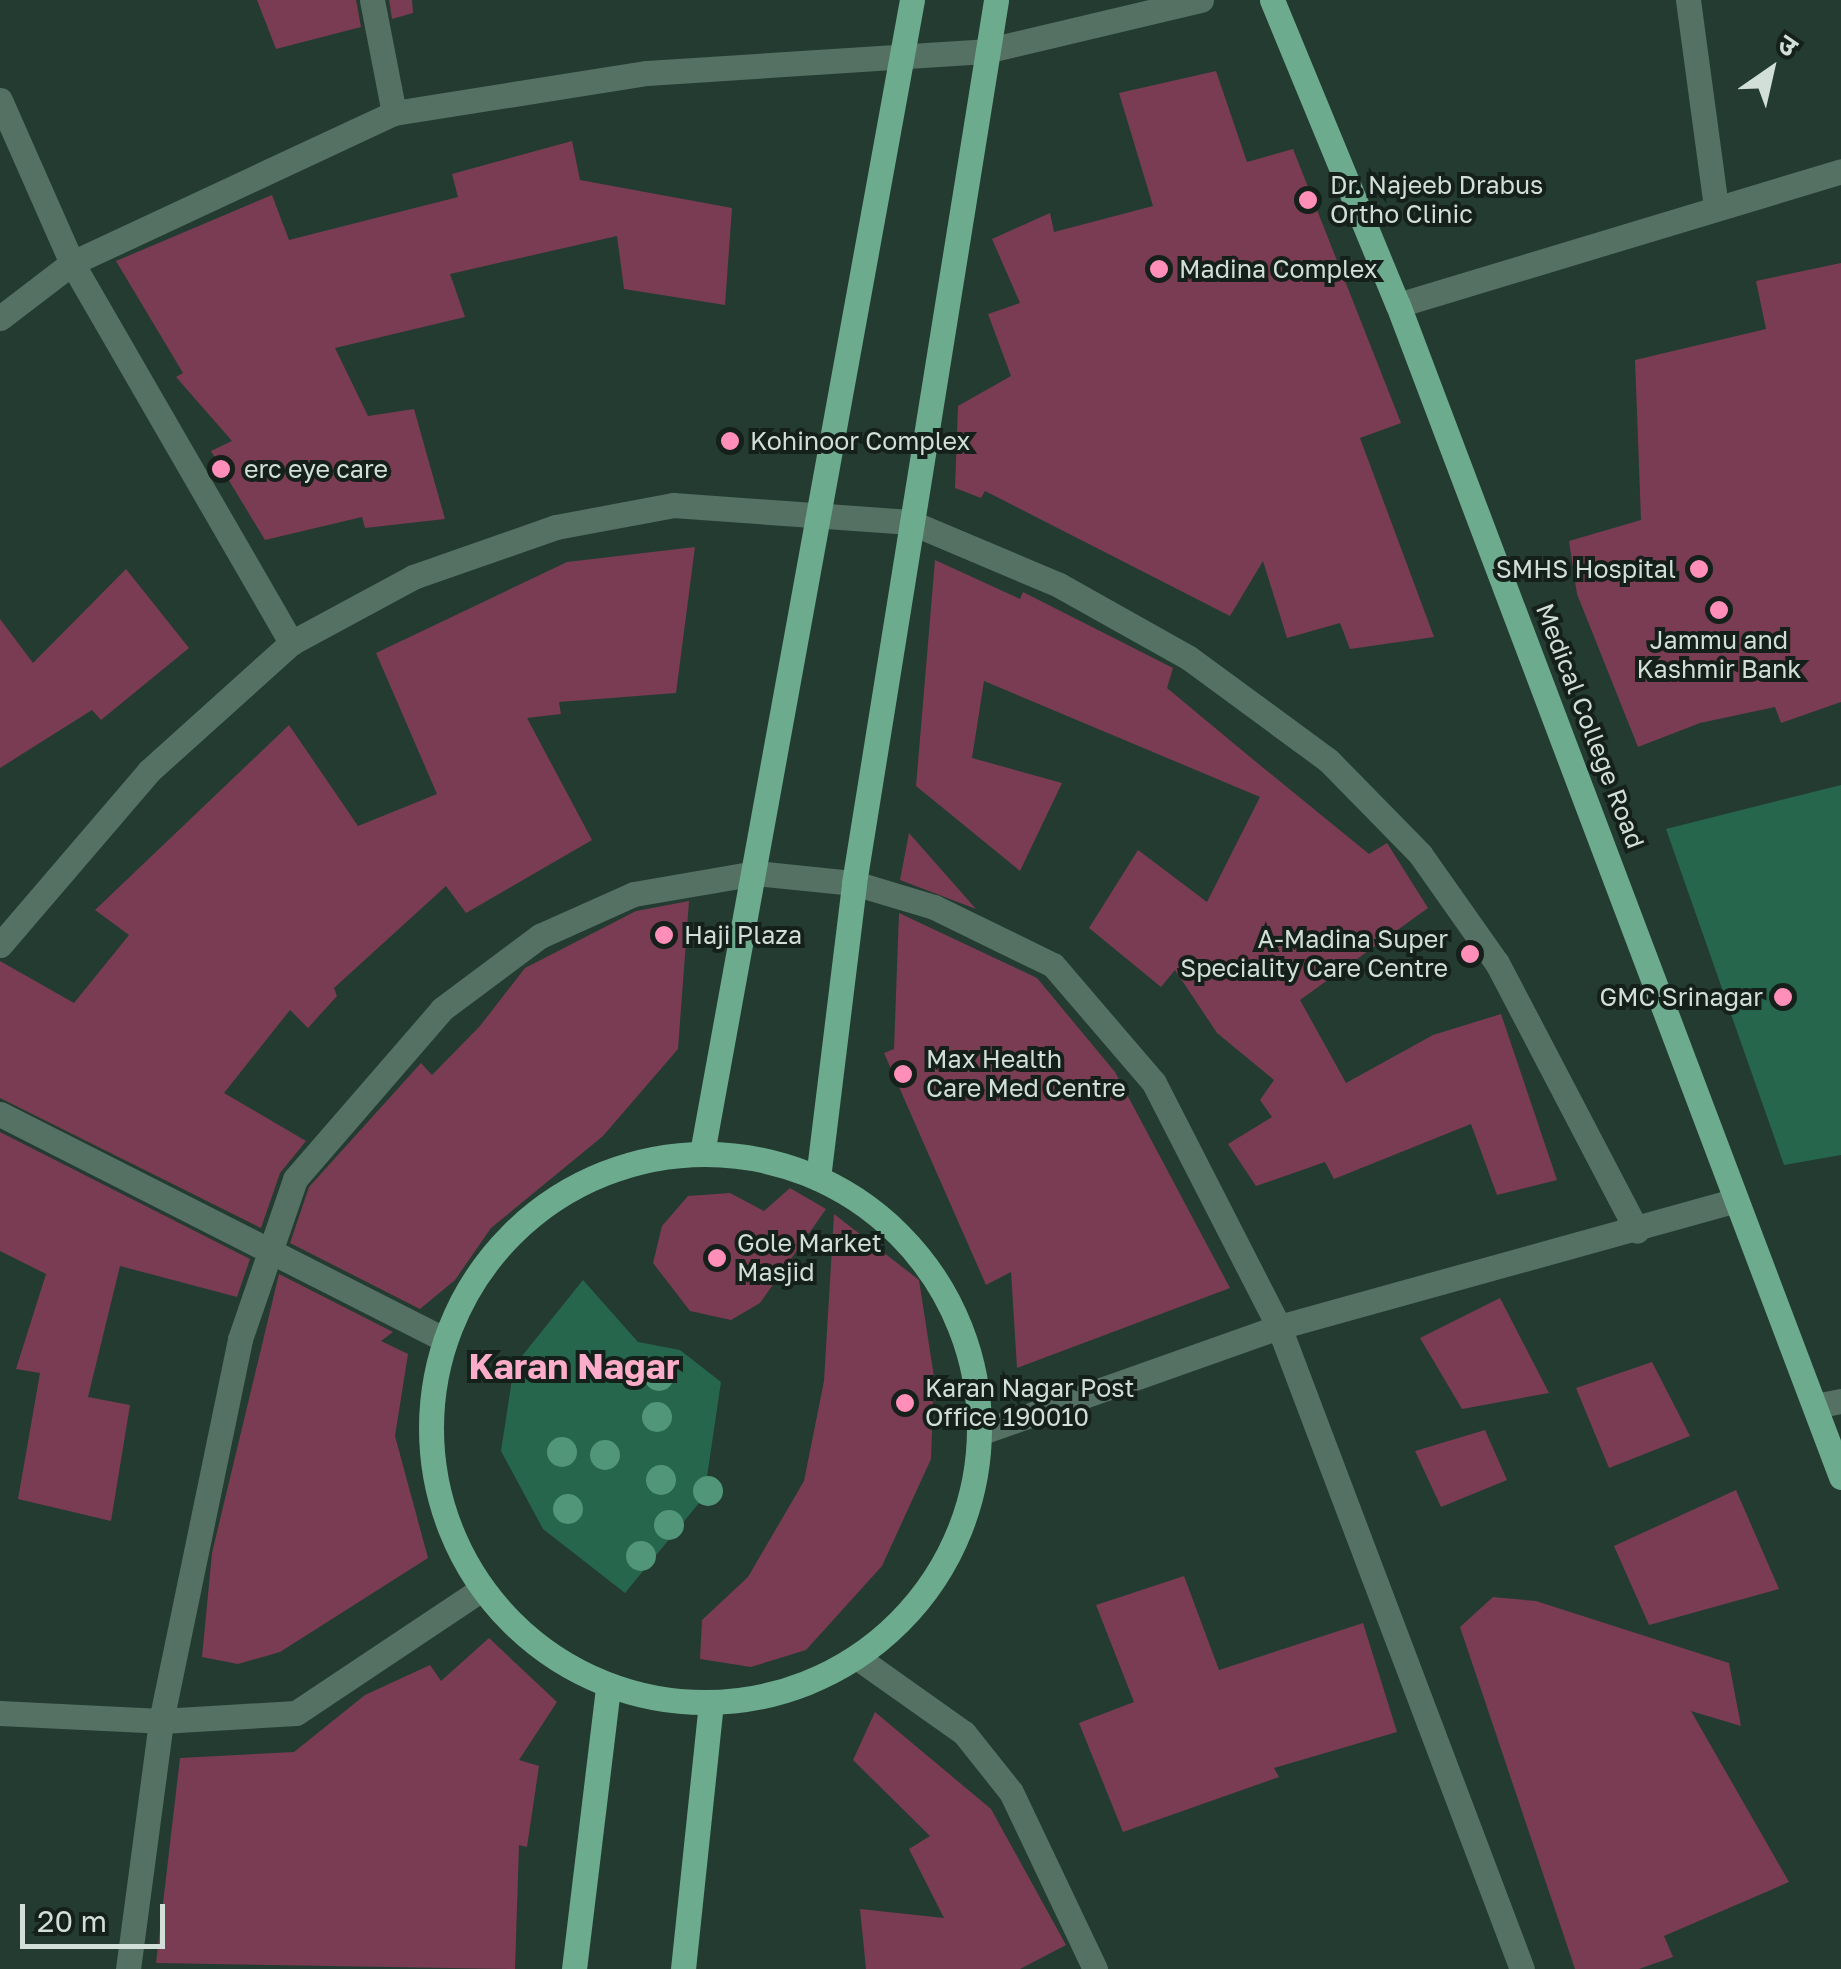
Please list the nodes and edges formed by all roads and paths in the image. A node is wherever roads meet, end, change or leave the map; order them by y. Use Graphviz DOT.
graph roads {
  1 [pos="372,0"];
  2 [pos="912,0"];
  3 [pos="996,0"];
  4 [pos="1200,0"];
  5 [pos="1272,0"];
  6 [pos="1688,0"];
  7 [pos="985,52"];
  8 [pos="898,58"];
  9 [pos="0,100"];
  10 [pos="394,112"];
  11 [pos="1841,171"];
  12 [pos="1716,207"];
  13 [pos="72,263"];
  14 [pos="1398,305"];
  15 [pos="0,318"];
  16 [pos="816,512"];
  17 [pos="910,522"];
  18 [pos="291,643"];
  19 [pos="755,873"];
  20 [pos="854,883"];
  21 [pos="0,946"];
  22 [pos="0,1114"];
  23 [pos="702,1152"];
  24 [pos="818,1178"];
  25 [pos="1736,1200"];
  26 [pos="1637,1231"];
  27 [pos="265,1248"];
  28 [pos="1278,1327"];
  29 [pos="442,1338"];
  30 [pos="1828,1404"];
  31 [pos="986,1430"];
  32 [pos="1841,1477"];
  33 [pos="482,1589"];
  34 [pos="858,1658"];
  35 [pos="608,1686"];
  36 [pos="711,1704"];
  37 [pos="0,1713"];
  38 [pos="161,1721"];
  39 [pos="128,1969"];
  40 [pos="574,1969"];
  41 [pos="683,1969"];
  42 [pos="1095,1969"];
  43 [pos="1522,1969"];
  1 -- 10 [label="street"];
  2 -- 8 [label="main road"];
  3 -- 7 [label="main road"];
  4 -- 7 [label="street"];
  5 -- 14 [label="main road, Medical College Road"];
  6 -- 12 [label="street"];
  7 -- 8 [label="street"];
  7 -- 17 [label="main road"];
  8 -- 10 [label="street"];
  8 -- 16 [label="main road"];
  9 -- 13 [label="street"];
  10 -- 13 [label="street"];
  11 -- 12 [label="street"];
  12 -- 14 [label="street"];
  13 -- 15 [label="street"];
  13 -- 18 [label="street"];
  14 -- 25 [label="main road, Medical College Road"];
  16 -- 17 [label="street"];
  16 -- 18 [label="street"];
  16 -- 19 [label="main road"];
  17 -- 20 [label="main road"];
  17 -- 26 [label="street"];
  18 -- 21 [label="street"];
  19 -- 20 [label="street"];
  19 -- 23 [label="main road"];
  19 -- 27 [label="street"];
  20 -- 24 [label="main road"];
  20 -- 28 [label="street"];
  22 -- 27 [label="street"];
  23 -- 24 [label="main road"];
  23 -- 29 [label="main road"];
  24 -- 31 [label="main road"];
  25 -- 26 [label="street"];
  25 -- 30 [label="main road, Medical College Road"];
  26 -- 28 [label="street"];
  27 -- 29 [label="street"];
  27 -- 38 [label="street"];
  28 -- 31 [label="street"];
  28 -- 43 [label="street"];
  29 -- 33 [label="main road"];
  30 -- 32 [label="main road, Medical College Road"];
  31 -- 34 [label="main road"];
  33 -- 35 [label="main road"];
  33 -- 38 [label="street"];
  34 -- 36 [label="main road"];
  34 -- 42 [label="street"];
  35 -- 36 [label="main road"];
  35 -- 40 [label="main road"];
  36 -- 41 [label="main road"];
  37 -- 38 [label="street"];
  38 -- 39 [label="street"];
}
